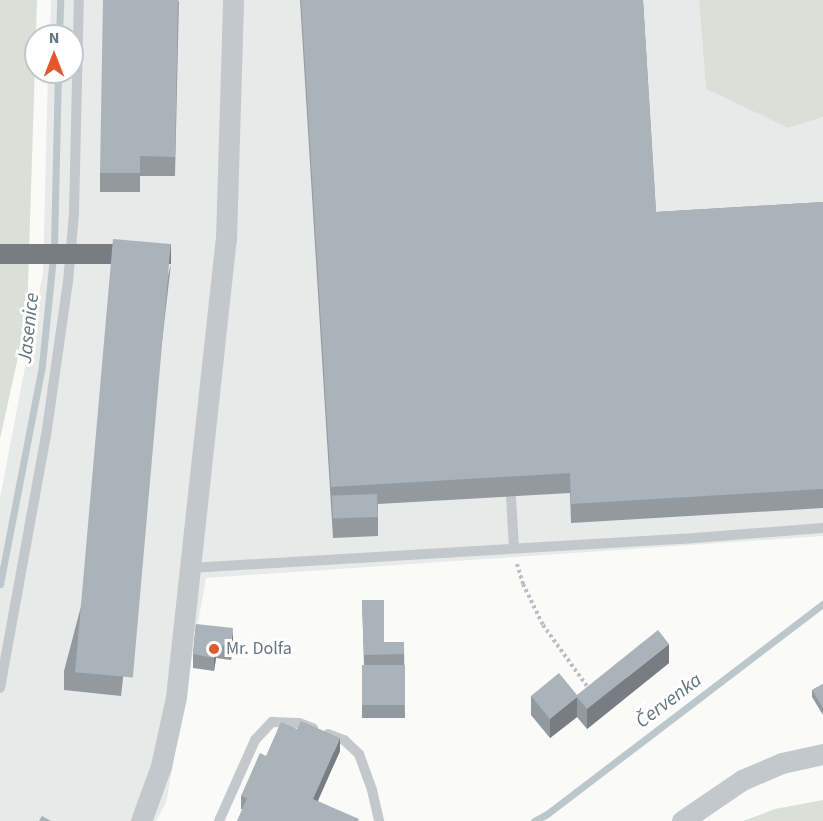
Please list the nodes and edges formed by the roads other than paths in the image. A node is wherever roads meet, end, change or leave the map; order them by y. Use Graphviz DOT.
graph roads {
  1 [pos="79,0"];
  2 [pos="233,0"];
  3 [pos="511,496"];
  4 [pos="823,528"];
  5 [pos="514,548"];
  6 [pos="190,568"];
  7 [pos="0,688"];
  8 [pos="823,754"];
  9 [pos="141,821"];
  10 [pos="219,821"];
  11 [pos="379,821"];
  12 [pos="682,821"];
  1 -- 7 [label="lane"];
  2 -- 6 [label="street"];
  3 -- 5 [label="lane"];
  4 -- 5 [label="lane"];
  5 -- 6 [label="lane"];
  6 -- 9 [label="street"];
  8 -- 12 [label="street"];
  10 -- 11 [label="lane"];
}
